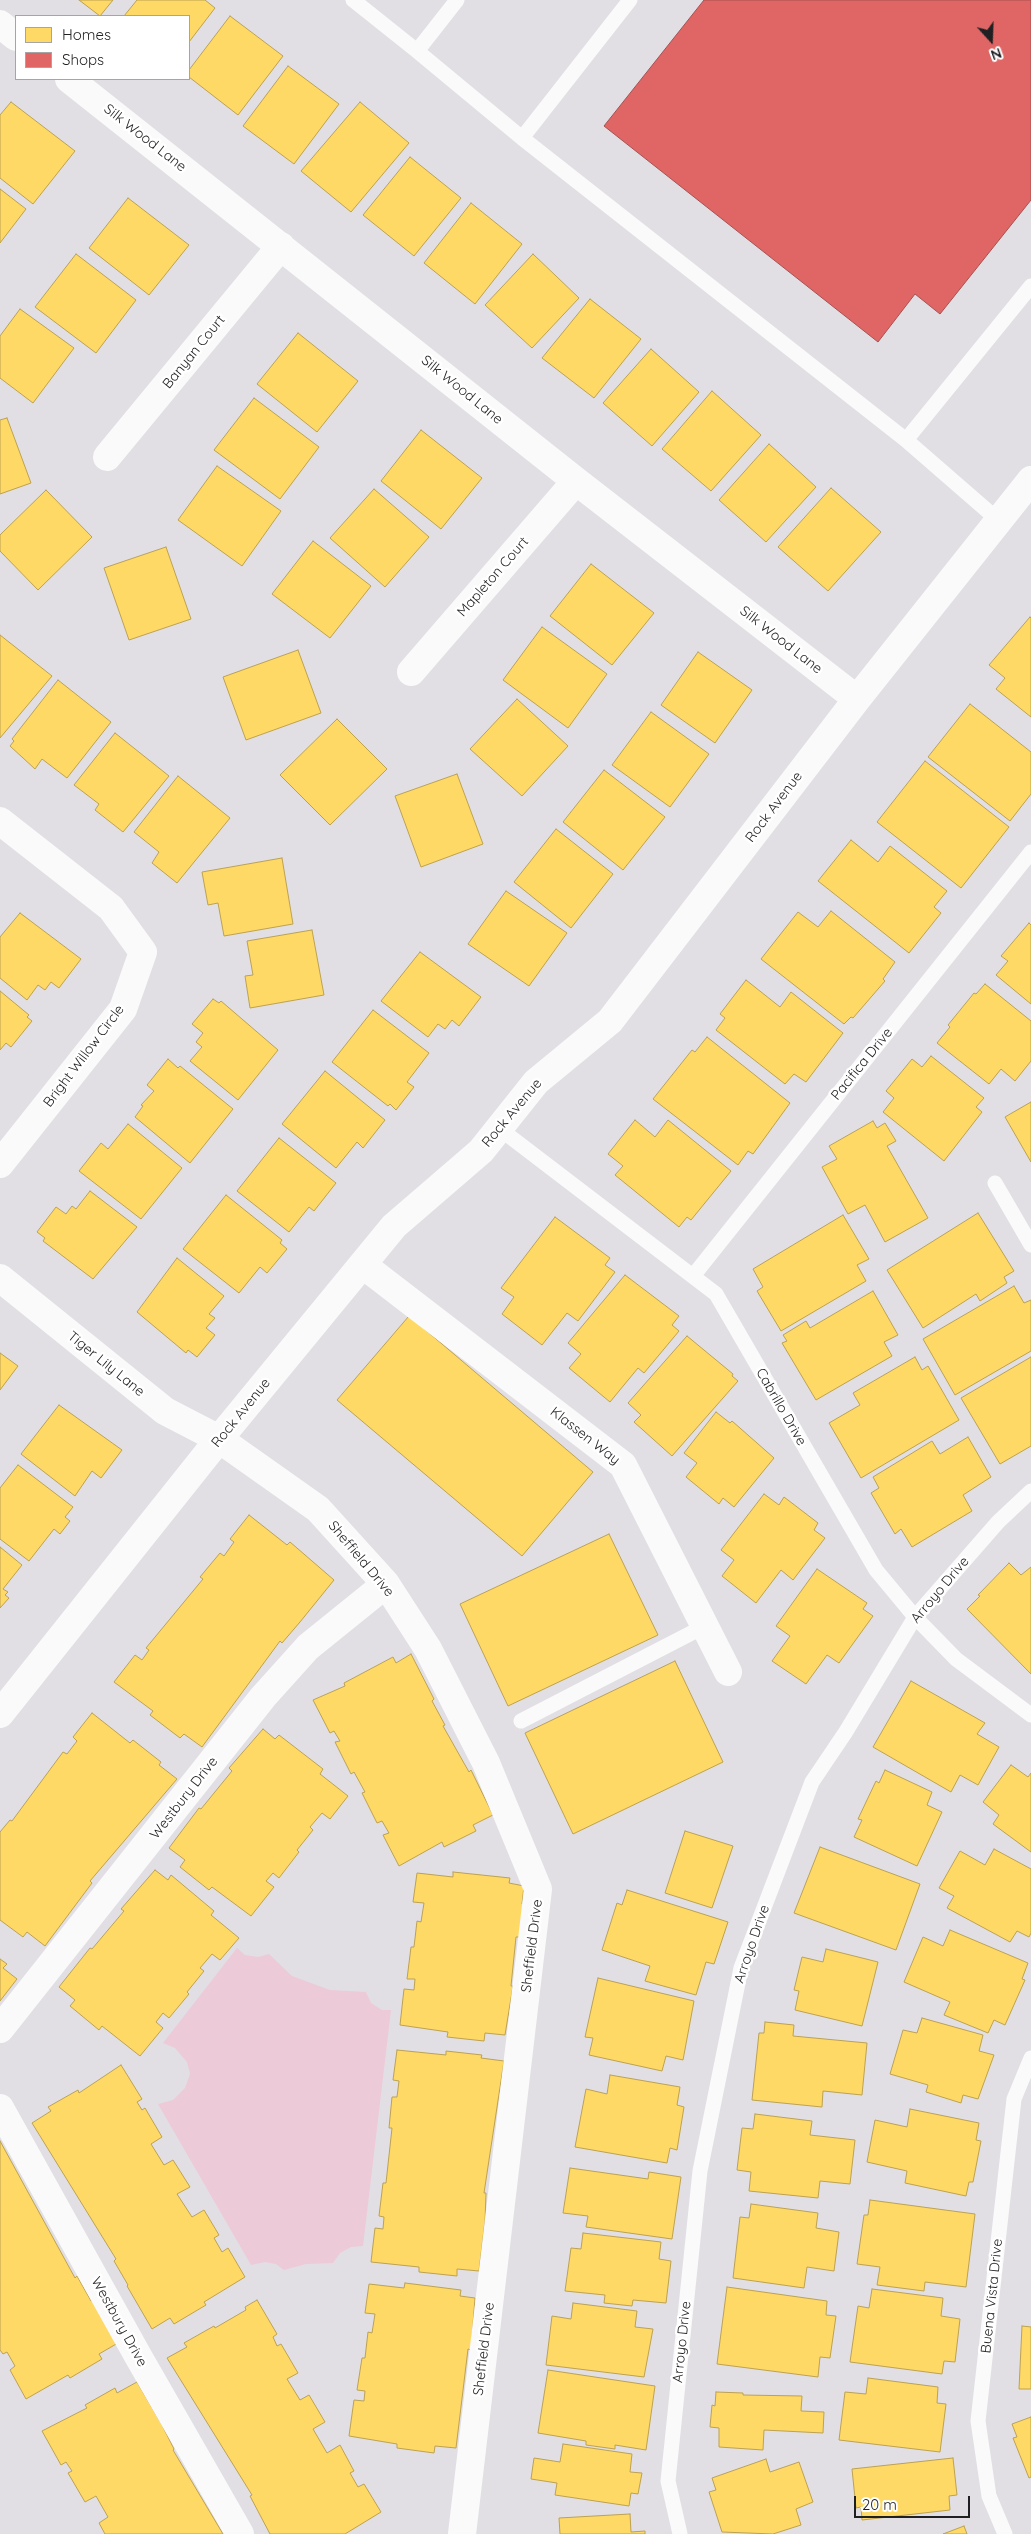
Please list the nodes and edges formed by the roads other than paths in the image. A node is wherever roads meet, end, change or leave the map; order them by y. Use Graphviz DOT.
graph roads {
  1 [pos="353,0"];
  2 [pos="457,0"];
  3 [pos="630,0"];
  4 [pos="0,24"];
  5 [pos="15,36"];
  6 [pos="417,51"];
  7 [pos="70,80"];
  8 [pos="522,138"];
  9 [pos="281,246"];
  10 [pos="1031,286"];
  11 [pos="906,440"];
  12 [pos="107,457"];
  13 [pos="1031,480"];
  14 [pos="576,481"];
  15 [pos="998,520"];
  16 [pos="411,672"];
  17 [pos="856,699"];
  18 [pos="0,821"];
  19 [pos="1031,852"];
  20 [pos="500,1129"];
  21 [pos="0,1164"];
  22 [pos="994,1183"];
  23 [pos="1031,1245"];
  24 [pos="363,1265"];
  25 [pos="694,1276"];
  26 [pos="0,1278"];
  27 [pos="219,1439"];
  28 [pos="1031,1491"];
  29 [pos="386,1584"];
  30 [pos="915,1617"];
  31 [pos="704,1626"];
  32 [pos="728,1672"];
  33 [pos="0,1714"];
  34 [pos="1031,1715"];
  35 [pos="521,1721"];
  36 [pos="0,2029"];
  37 [pos="1031,2058"];
  38 [pos="0,2108"];
  39 [pos="240,2534"];
  40 [pos="462,2534"];
  41 [pos="680,2534"];
  42 [pos="1006,2534"];
  1 -- 6 [label="lane"];
  2 -- 6 [label="lane"];
  3 -- 8 [label="lane"];
  4 -- 5 [label="street"];
  6 -- 8 [label="lane"];
  7 -- 9 [label="street, Silk Wood Lane"];
  8 -- 11 [label="lane"];
  9 -- 12 [label="street, Banyan Court"];
  9 -- 14 [label="street, Silk Wood Lane"];
  10 -- 11 [label="lane"];
  11 -- 15 [label="lane"];
  13 -- 15 [label="street, Rock Avenue"];
  14 -- 16 [label="street, Mapleton Court"];
  14 -- 17 [label="street, Silk Wood Lane"];
  15 -- 17 [label="street, Rock Avenue"];
  17 -- 20 [label="street, Rock Avenue"];
  18 -- 21 [label="street, Bright Willow Circle"];
  19 -- 25 [label="lane, Pacifica Drive"];
  20 -- 24 [label="street, Rock Avenue"];
  20 -- 25 [label="lane, Cabrillo Drive"];
  22 -- 23 [label="lane"];
  24 -- 27 [label="street, Rock Avenue"];
  24 -- 31 [label="street, Klassen Way"];
  25 -- 30 [label="lane, Cabrillo Drive"];
  26 -- 27 [label="street, Tiger Lily Lane"];
  27 -- 29 [label="street, Sheffield Drive"];
  27 -- 33 [label="street, Rock Avenue"];
  28 -- 30 [label="lane, Arroyo Drive"];
  29 -- 36 [label="street, Westbury Drive"];
  29 -- 40 [label="street, Sheffield Drive"];
  30 -- 34 [label="lane, Cabrillo Drive"];
  30 -- 41 [label="lane, Arroyo Drive"];
  31 -- 32 [label="street, Klassen Way"];
  31 -- 35 [label="lane"];
  37 -- 42 [label="lane, Buena Vista Drive"];
  38 -- 39 [label="street, Westbury Drive"];
}
